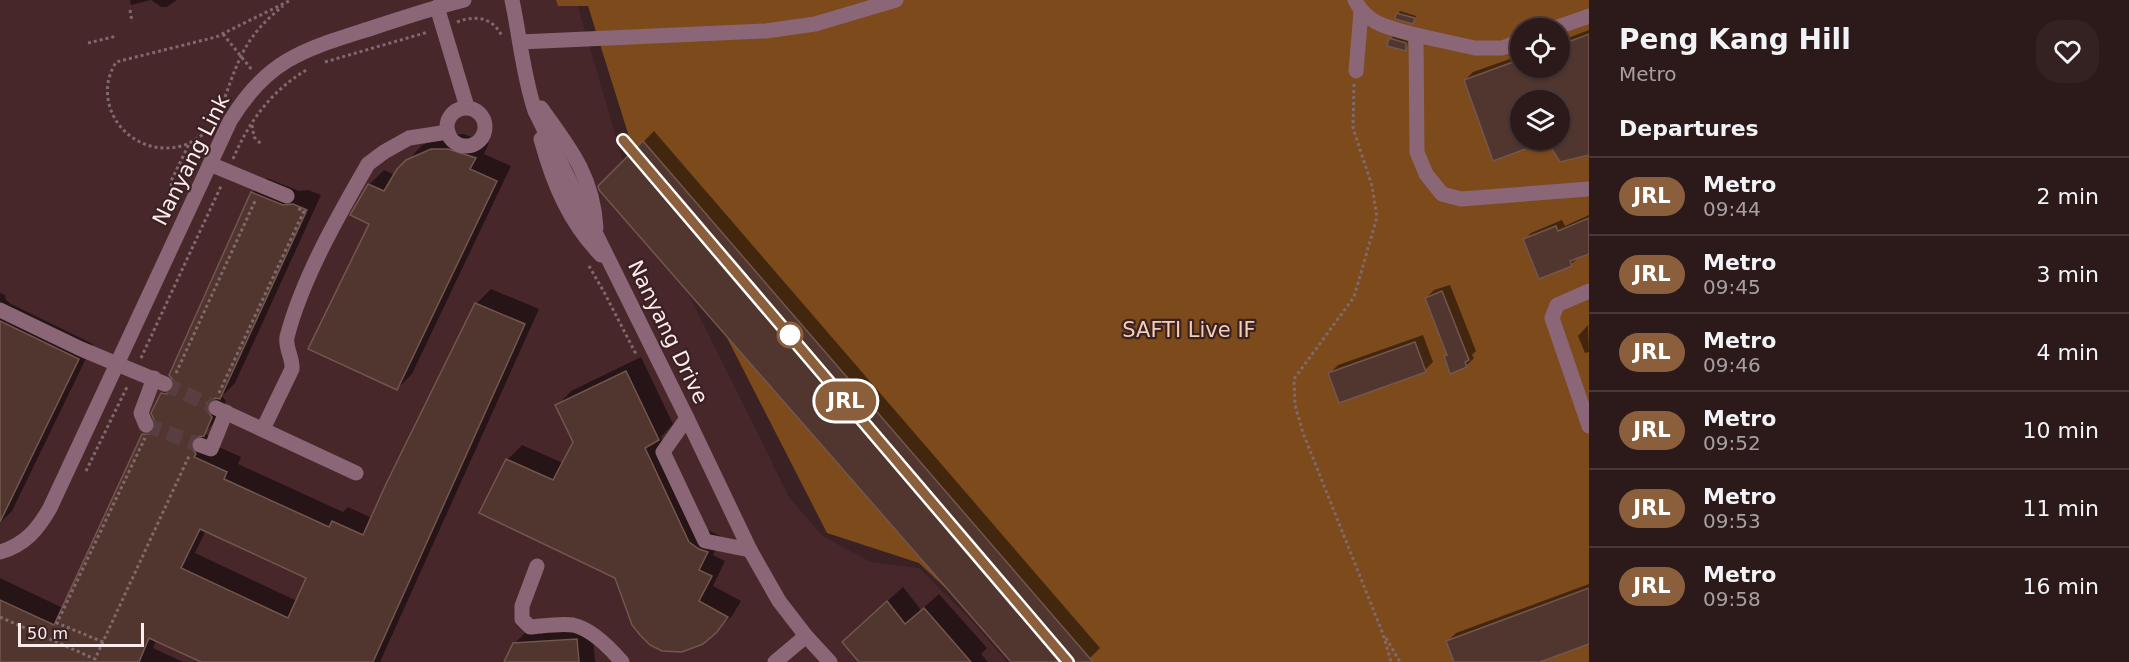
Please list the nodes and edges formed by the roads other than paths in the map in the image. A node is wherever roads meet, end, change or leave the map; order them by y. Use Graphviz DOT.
graph roads {
  1 [pos="464,0"];
  2 [pos="512,0"];
  3 [pos="896,0"];
  4 [pos="1358,6"];
  5 [pos="437,7"];
  6 [pos="1589,16"];
  7 [pos="1570,23"];
  8 [pos="1416,35"];
  9 [pos="520,42"];
  10 [pos="1510,45"];
  11 [pos="1356,71"];
  12 [pos="525,82"];
  13 [pos="467,107"];
  14 [pos="535,111"];
  15 [pos="448,132"];
  16 [pos="210,164"];
  17 [pos="1589,189"];
  18 [pos="291,202"];
  19 [pos="596,235"];
  20 [pos="611,265"];
  21 [pos="1589,291"];
  22 [pos="0,310"];
  23 [pos="117,363"];
  24 [pos="687,418"];
  25 [pos="1589,426"];
  26 [pos="263,429"];
  27 [pos="146,431"];
  28 [pos="195,449"];
  29 [pos="356,473"];
  30 [pos="750,550"];
  31 [pos="0,552"];
  32 [pos="537,566"];
  33 [pos="806,636"];
  34 [pos="622,662"];
  35 [pos="775,662"];
  36 [pos="830,662"];
  1 -- 5 [label="street, Nanyang Link"];
  2 -- 9 [label="street, Nanyang Drive"];
  3 -- 9 [label="street"];
  4 -- 8 [label="street"];
  4 -- 11 [label="street"];
  5 -- 13 [label="street"];
  5 -- 16 [label="street, Nanyang Link"];
  6 -- 7 [label="street"];
  8 -- 10 [label="street"];
  8 -- 17 [label="street"];
  9 -- 12 [label="street, Nanyang Drive"];
  12 -- 14 [label="street, Nanyang Drive"];
  12 -- 19 [label="street"];
  13 -- 15 [label="street"];
  13 -- 15 [label="street"];
  14 -- 19 [label="street, Nanyang Drive"];
  14 -- 20 [label="street"];
  15 -- 26 [label="street"];
  16 -- 18 [label="street"];
  16 -- 23 [label="street, Nanyang Link"];
  19 -- 20 [label="street, Nanyang Drive"];
  20 -- 24 [label="street, Nanyang Drive"];
  21 -- 25 [label="street"];
  22 -- 23 [label="street"];
  23 -- 27 [label="street"];
  23 -- 31 [label="street, Nanyang Link"];
  24 -- 30 [label="street, Nanyang Drive"];
  24 -- 30 [label="street"];
  26 -- 28 [label="street"];
  26 -- 29 [label="street"];
  30 -- 33 [label="street, Nanyang Drive"];
  32 -- 34 [label="street"];
  33 -- 35 [label="street"];
  33 -- 36 [label="street, Nanyang Drive"];
}
